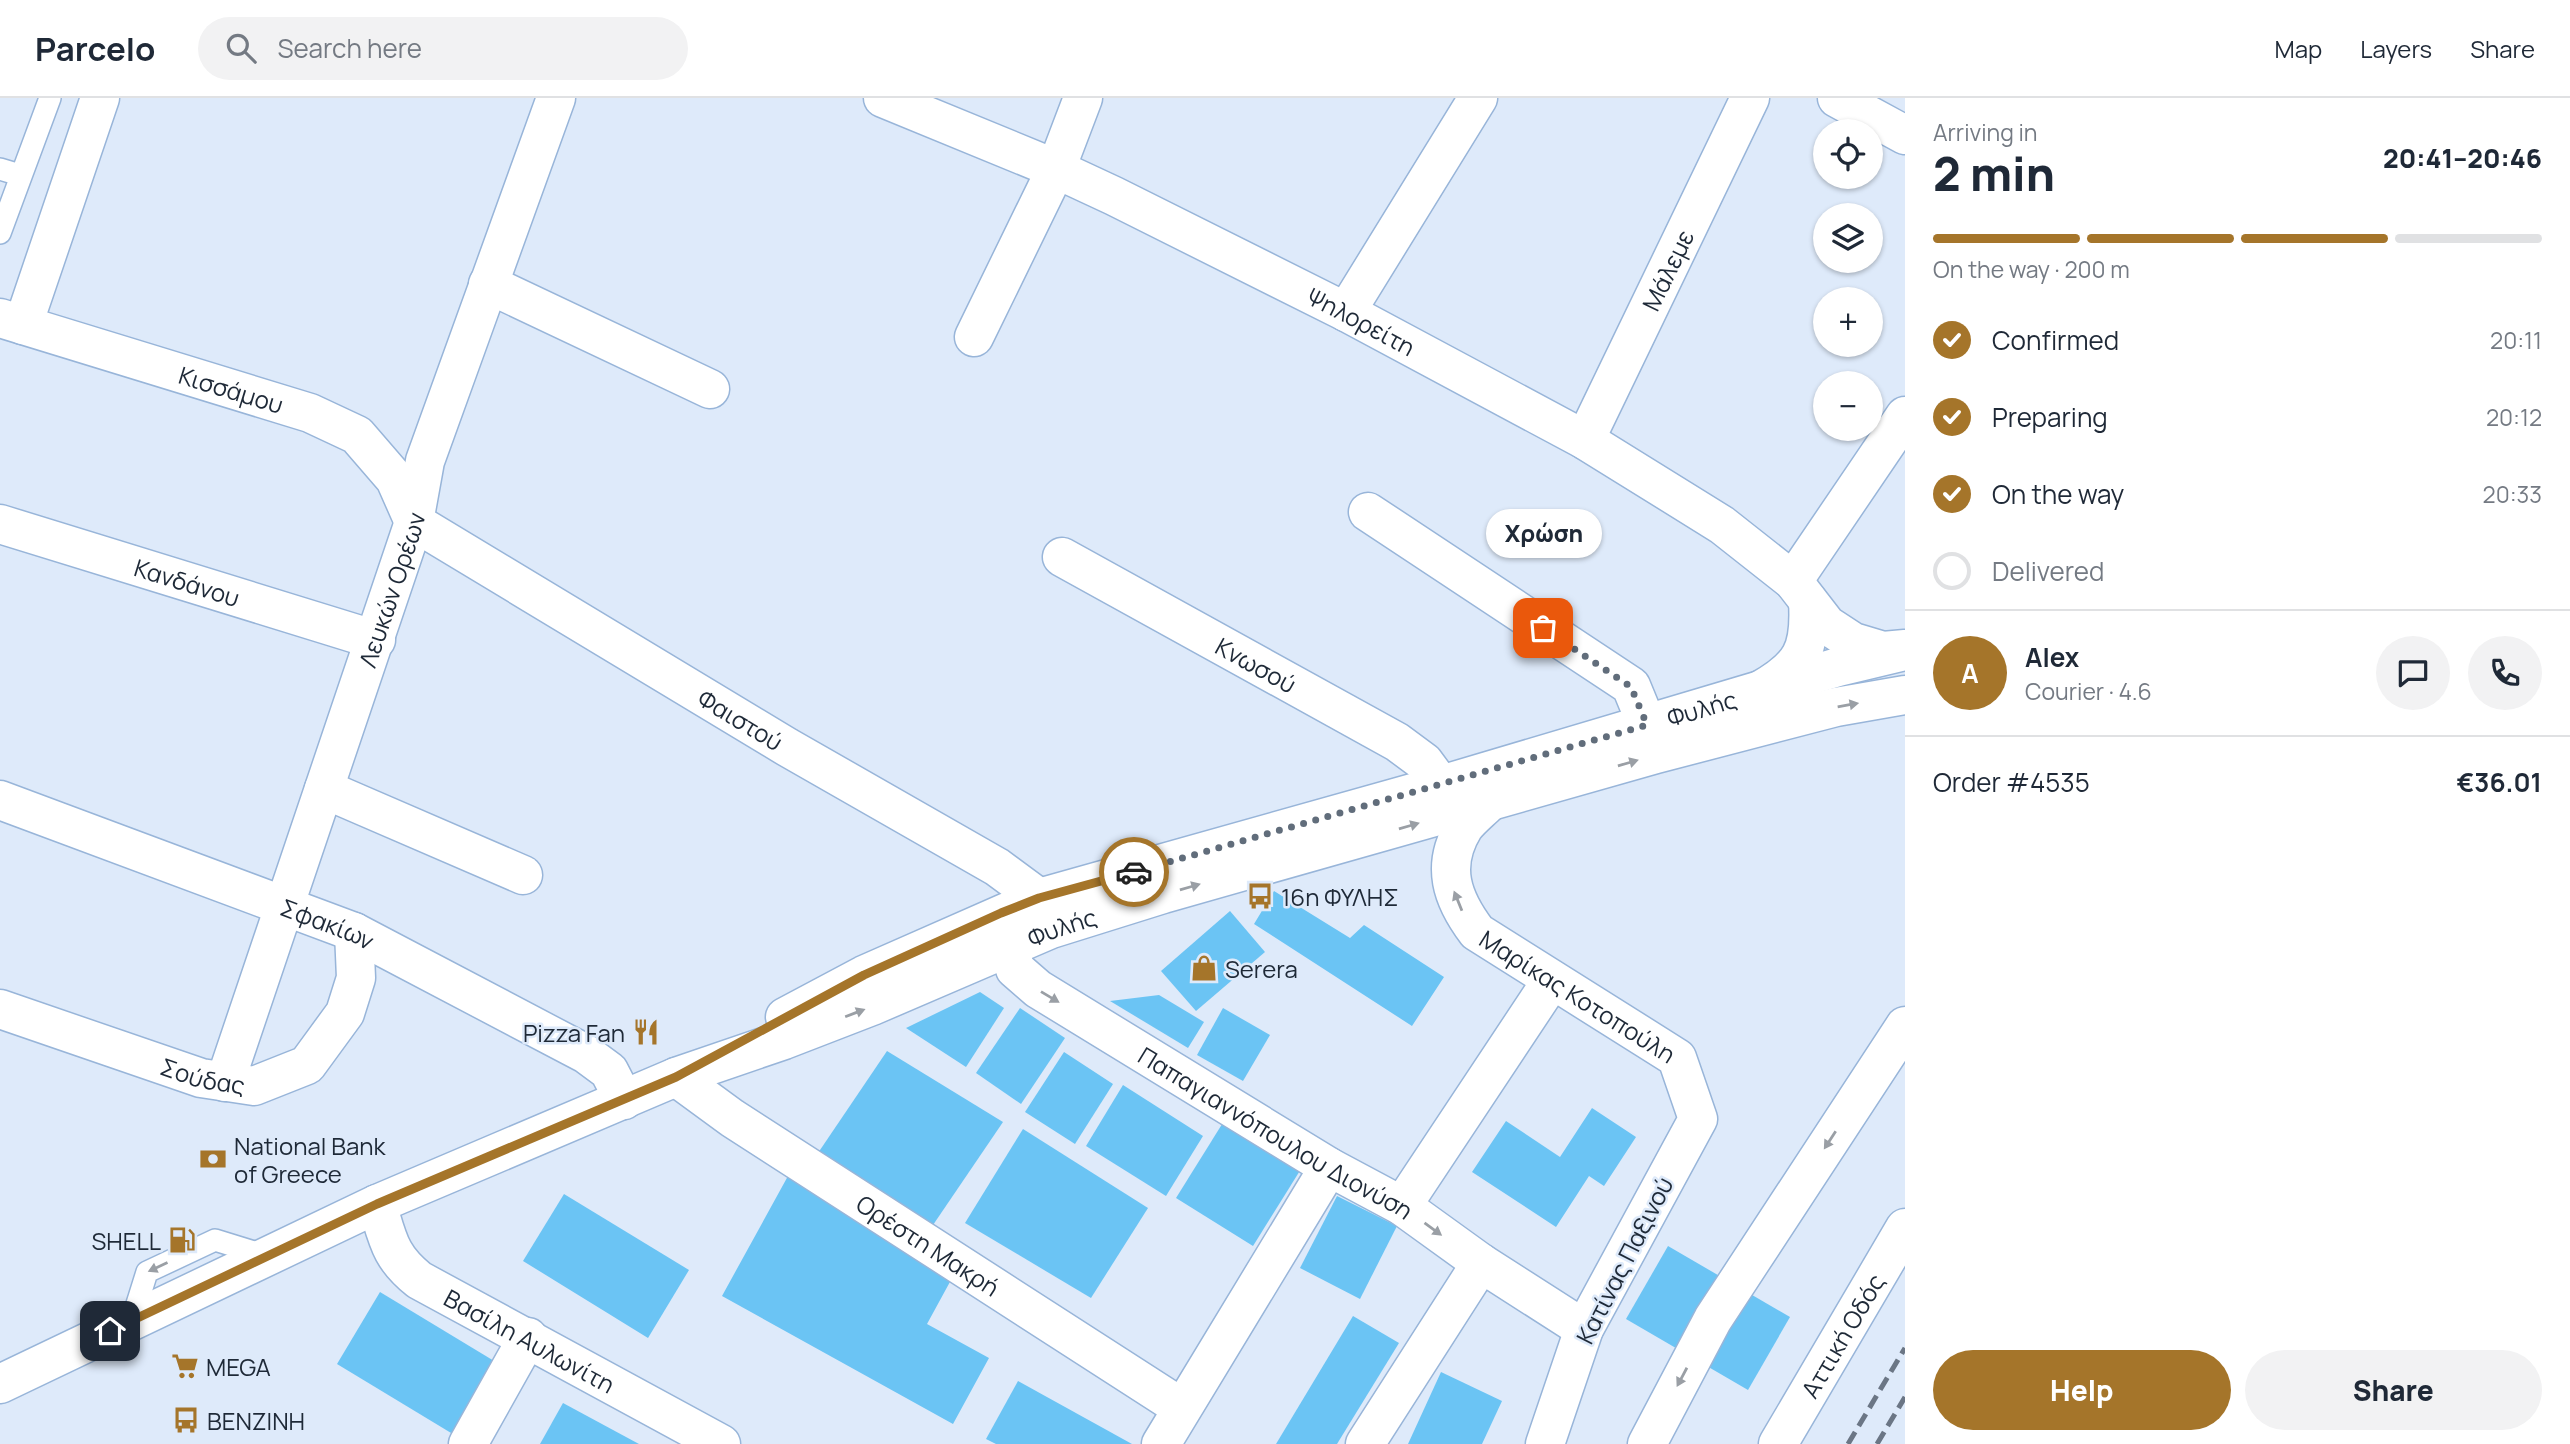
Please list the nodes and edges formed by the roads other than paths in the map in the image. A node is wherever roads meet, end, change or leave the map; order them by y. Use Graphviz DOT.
graph roads {
  1 [pos="50,98"];
  2 [pos="100,98"];
  3 [pos="556,98"];
  4 [pos="883,98"];
  5 [pos="1083,98"];
  6 [pos="1478,98"];
  7 [pos="1750,98"];
  8 [pos="1837,98"];
  9 [pos="1905,135"];
  10 [pos="1056,169"];
  11 [pos="10,172"];
  12 [pos="0,233"];
  13 [pos="488,284"];
  14 [pos="1346,312"];
  15 [pos="11,321"];
  16 [pos="974,337"];
  17 [pos="710,388"];
  18 [pos="1905,416"];
  19 [pos="1584,440"];
  20 [pos="1368,512"];
  21 [pos="414,522"];
  22 [pos="0,524"];
  23 [pos="1062,557"];
  24 [pos="1801,591"];
  25 [pos="376,640"];
  26 [pos="1905,650"];
  27 [pos="1759,691"];
  28 [pos="1905,695"];
  29 [pos="1647,725"];
  30 [pos="1441,785"];
  31 [pos="324,789"];
  32 [pos="0,800"];
  33 [pos="1487,804"];
  34 [pos="523,875"];
  35 [pos="284,905"];
  36 [pos="1045,914"];
  37 [pos="1005,930"];
  38 [pos="354,932"];
  39 [pos="1552,980"];
  40 [pos="0,1009"];
  41 [pos="1905,1026"];
  42 [pos="676,1077"];
  43 [pos="225,1082"];
  44 [pos="624,1100"];
  45 [pos="1698,1119"];
  46 [pos="1329,1167"];
  47 [pos="377,1204"];
  48 [pos="1402,1206"];
  49 [pos="1905,1228"];
  50 [pos="1481,1263"];
  51 [pos="1584,1329"];
  52 [pos="528,1337"];
  53 [pos="0,1384"];
  54 [pos="1172,1433"];
  55 [pos="468,1444"];
  56 [pos="721,1444"];
  57 [pos="1365,1444"];
  58 [pos="1545,1444"];
  59 [pos="1647,1444"];
  60 [pos="1778,1444"];
  1 -- 11 [label="lane"];
  2 -- 15 [label="main road"];
  3 -- 13 [label="main road, Λευκών Ορέων"];
  4 -- 10 [label="main road, Ψηλορείτη"];
  5 -- 10 [label="main road"];
  6 -- 14 [label="main road"];
  7 -- 19 [label="main road, Μάλεμε"];
  8 -- 9 [label="main road"];
  10 -- 14 [label="main road, Ψηλορείτη"];
  10 -- 16 [label="main road"];
  11 -- 12 [label="lane"];
  13 -- 17 [label="main road"];
  13 -- 21 [label="main road, Λευκών Ορέων"];
  14 -- 19 [label="main road, Ψηλορείτη"];
  15 -- 21 [label="main road, Κισσάμου"];
  18 -- 24 [label="main road"];
  19 -- 24 [label="main road, Ψηλορείτη"];
  20 -- 29 [label="main road"];
  21 -- 25 [label="main road, Λευκών Ορέων"];
  21 -- 36 [label="main road, Φαιστού"];
  22 -- 25 [label="main road, Κανδάνου"];
  23 -- 30 [label="main road, Κνωσού"];
  24 -- 26 [label="main road, Ψηλορείτη"];
  24 -- 27 [label="main road"];
  25 -- 31 [label="main road, Λευκών Ορέων"];
  26 -- 27 [label="main road, Φυλής"];
  27 -- 29 [label="main road, Φυλής"];
  33 -- 28 [label="main road, Φυλής, one-way"];
  29 -- 30 [label="main road, Φυλής"];
  30 -- 36 [label="main road, Φυλής"];
  31 -- 34 [label="main road"];
  31 -- 35 [label="main road, Λευκών Ορέων"];
  32 -- 35 [label="main road, Σφακίων"];
  36 -- 33 [label="main road, Φυλής, one-way"];
  39 -- 33 [label="main road, Μαρίκας Κοτοπούλη, one-way"];
  35 -- 38 [label="main road, Σφακίων"];
  35 -- 43 [label="main road, Λευκών Ορέων"];
  36 -- 37 [label="main road, Φυλής"];
  37 -- 42 [label="main road, Φυλής"];
  37 -- 46 [label="main road, Παπαγιαννόπουλου Διονύση, one-way"];
  38 -- 43 [label="main road, Σούδας"];
  38 -- 44 [label="main road, Σφακίων"];
  39 -- 45 [label="main road, Μαρίκας Κοτοπούλη"];
  39 -- 48 [label="main road"];
  40 -- 43 [label="main road, Σούδας"];
  41 -- 59 [label="main road, one-way"];
  42 -- 44 [label="main road, Φυλής"];
  42 -- 54 [label="main road, Ορέστη Μακρή"];
  44 -- 47 [label="main road, Φυλής"];
  45 -- 51 [label="main road, Κατίνας Παξινού"];
  46 -- 48 [label="main road, Παπαγιαννόπουλου Διονύση"];
  46 -- 54 [label="main road"];
  47 -- 52 [label="main road, Βασίλη Αυλωνίτη"];
  47 -- 53 [label="main road, Φυλής"];
  48 -- 50 [label="main road, Παπαγιαννόπουλου Διονύση, one-way"];
  49 -- 60 [label="main road, Αττική Οδός"];
  50 -- 51 [label="main road, Παπαγιαννόπουλου Διονύση"];
  50 -- 57 [label="main road"];
  51 -- 58 [label="main road, Κατίνας Παξινού"];
  52 -- 55 [label="main road"];
  52 -- 56 [label="main road, Βασίλη Αυλωνίτη"];
}
